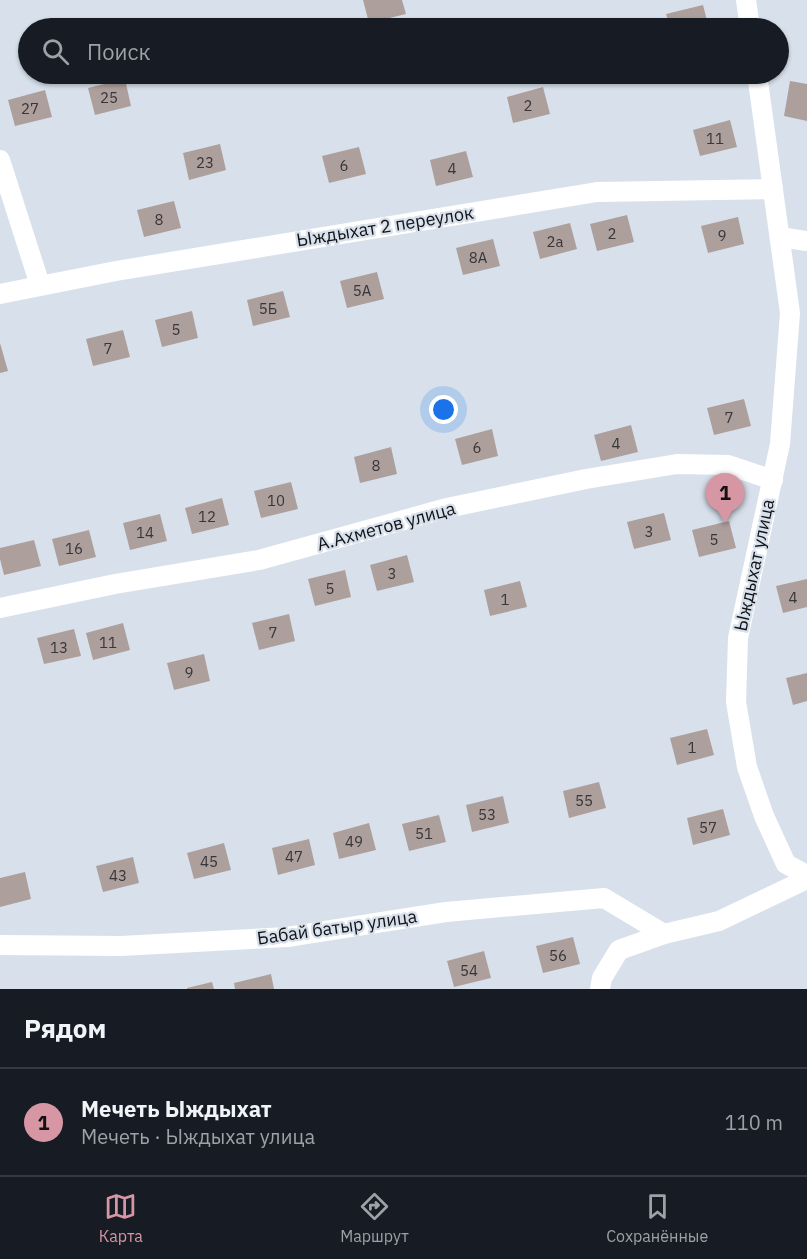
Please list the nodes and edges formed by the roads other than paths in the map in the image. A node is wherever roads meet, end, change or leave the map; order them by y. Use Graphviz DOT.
graph roads {
  1 [pos="746,0"];
  2 [pos="749,18"];
  3 [pos="758,84"];
  4 [pos="0,160"];
  5 [pos="773,189"];
  6 [pos="780,237"];
  7 [pos="807,241"];
  8 [pos="40,285"];
  9 [pos="0,294"];
  10 [pos="773,480"];
  11 [pos="0,608"];
  12 [pos="807,877"];
  13 [pos="664,934"];
  14 [pos="0,945"];
  15 [pos="600,989"];
  1 -- 2 [label="street"];
  3 -- 5 [label="street, Ыждыхат улица"];
  4 -- 8 [label="street"];
  5 -- 6 [label="street, Ыждыхат улица"];
  5 -- 8 [label="street, Ыждыхат 2 переулок"];
  6 -- 7 [label="street"];
  6 -- 10 [label="street, Ыждыхат улица"];
  8 -- 9 [label="street, Ыждыхат 2 переулок"];
  10 -- 11 [label="street, А.Ахметов улица"];
  10 -- 12 [label="street, Ыждыхат улица"];
  12 -- 13 [label="street"];
  13 -- 14 [label="street, Бабай батыр улица"];
  13 -- 15 [label="street"];
}
